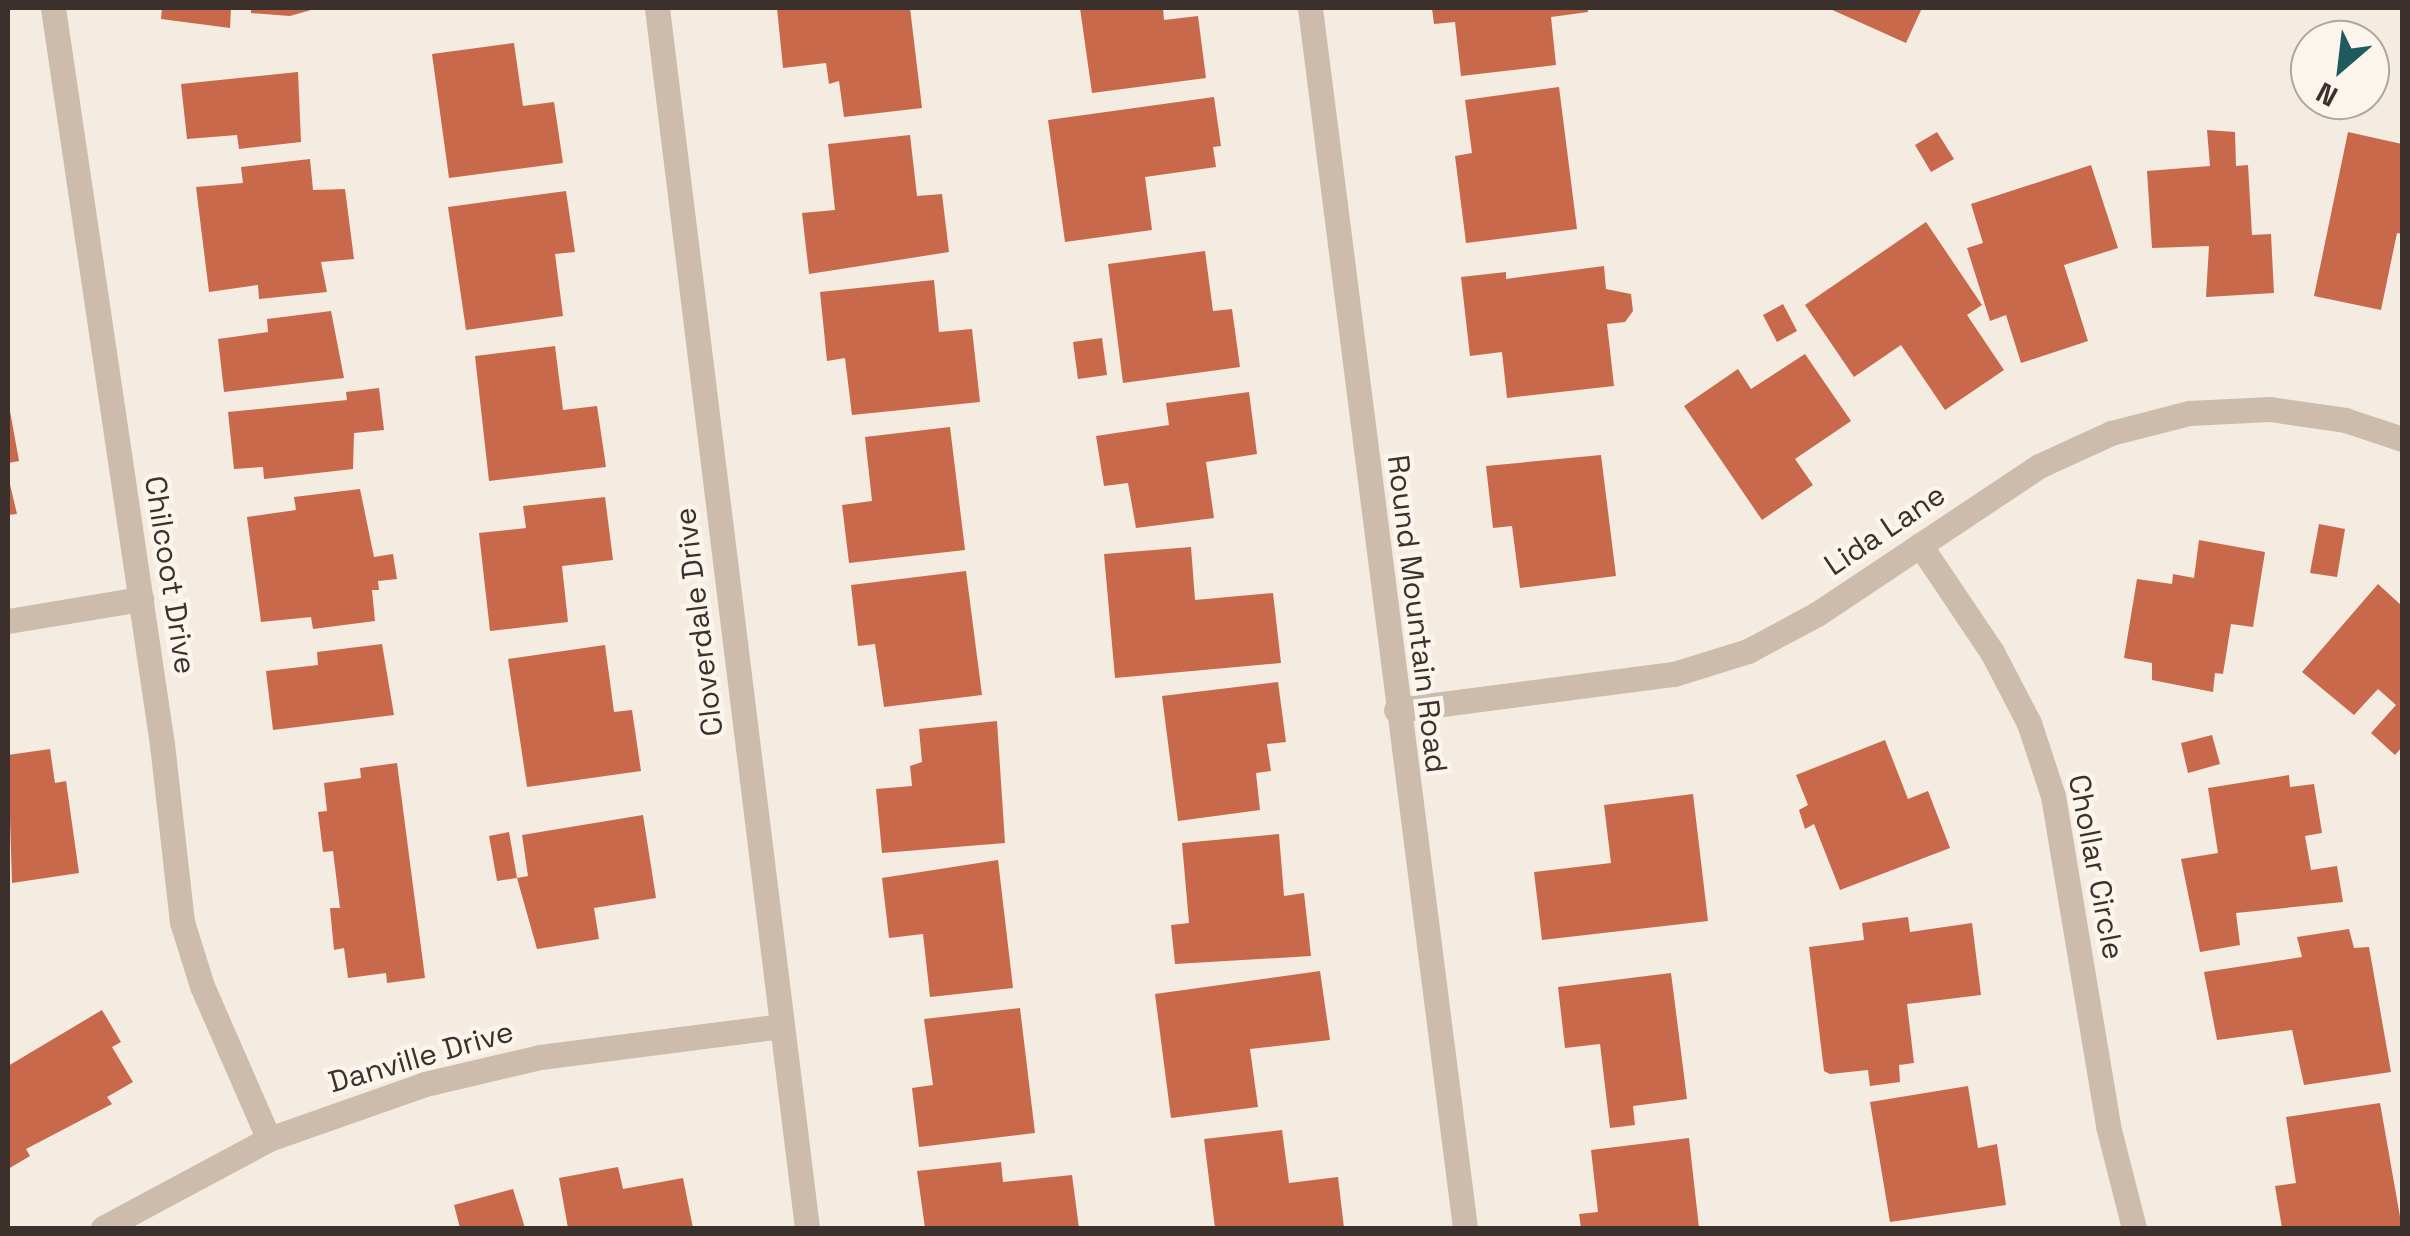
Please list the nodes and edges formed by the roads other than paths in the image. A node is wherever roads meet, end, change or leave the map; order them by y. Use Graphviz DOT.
graph roads {
  1 [pos="53,8"];
  2 [pos="657,8"];
  3 [pos="1310,8"];
  4 [pos="2402,439"];
  5 [pos="1920,545"];
  6 [pos="141,599"];
  7 [pos="8,621"];
  8 [pos="1396,710"];
  9 [pos="781,1026"];
  10 [pos="268,1139"];
  11 [pos="103,1228"];
  12 [pos="807,1228"];
  13 [pos="1465,1228"];
  14 [pos="2134,1228"];
  1 -- 6 [label="street, Chilcoot Drive"];
  2 -- 9 [label="street, Cloverdale Drive"];
  3 -- 8 [label="street, Round Mountain Road"];
  4 -- 5 [label="street, Lida Lane"];
  5 -- 8 [label="street, Lida Lane"];
  5 -- 14 [label="street, Chollar Circle"];
  6 -- 7 [label="street"];
  6 -- 10 [label="street, Chilcoot Drive"];
  8 -- 13 [label="street, Round Mountain Road"];
  9 -- 10 [label="street, Danville Drive"];
  9 -- 12 [label="street, Cloverdale Drive"];
  10 -- 11 [label="street, Danville Drive"];
}
